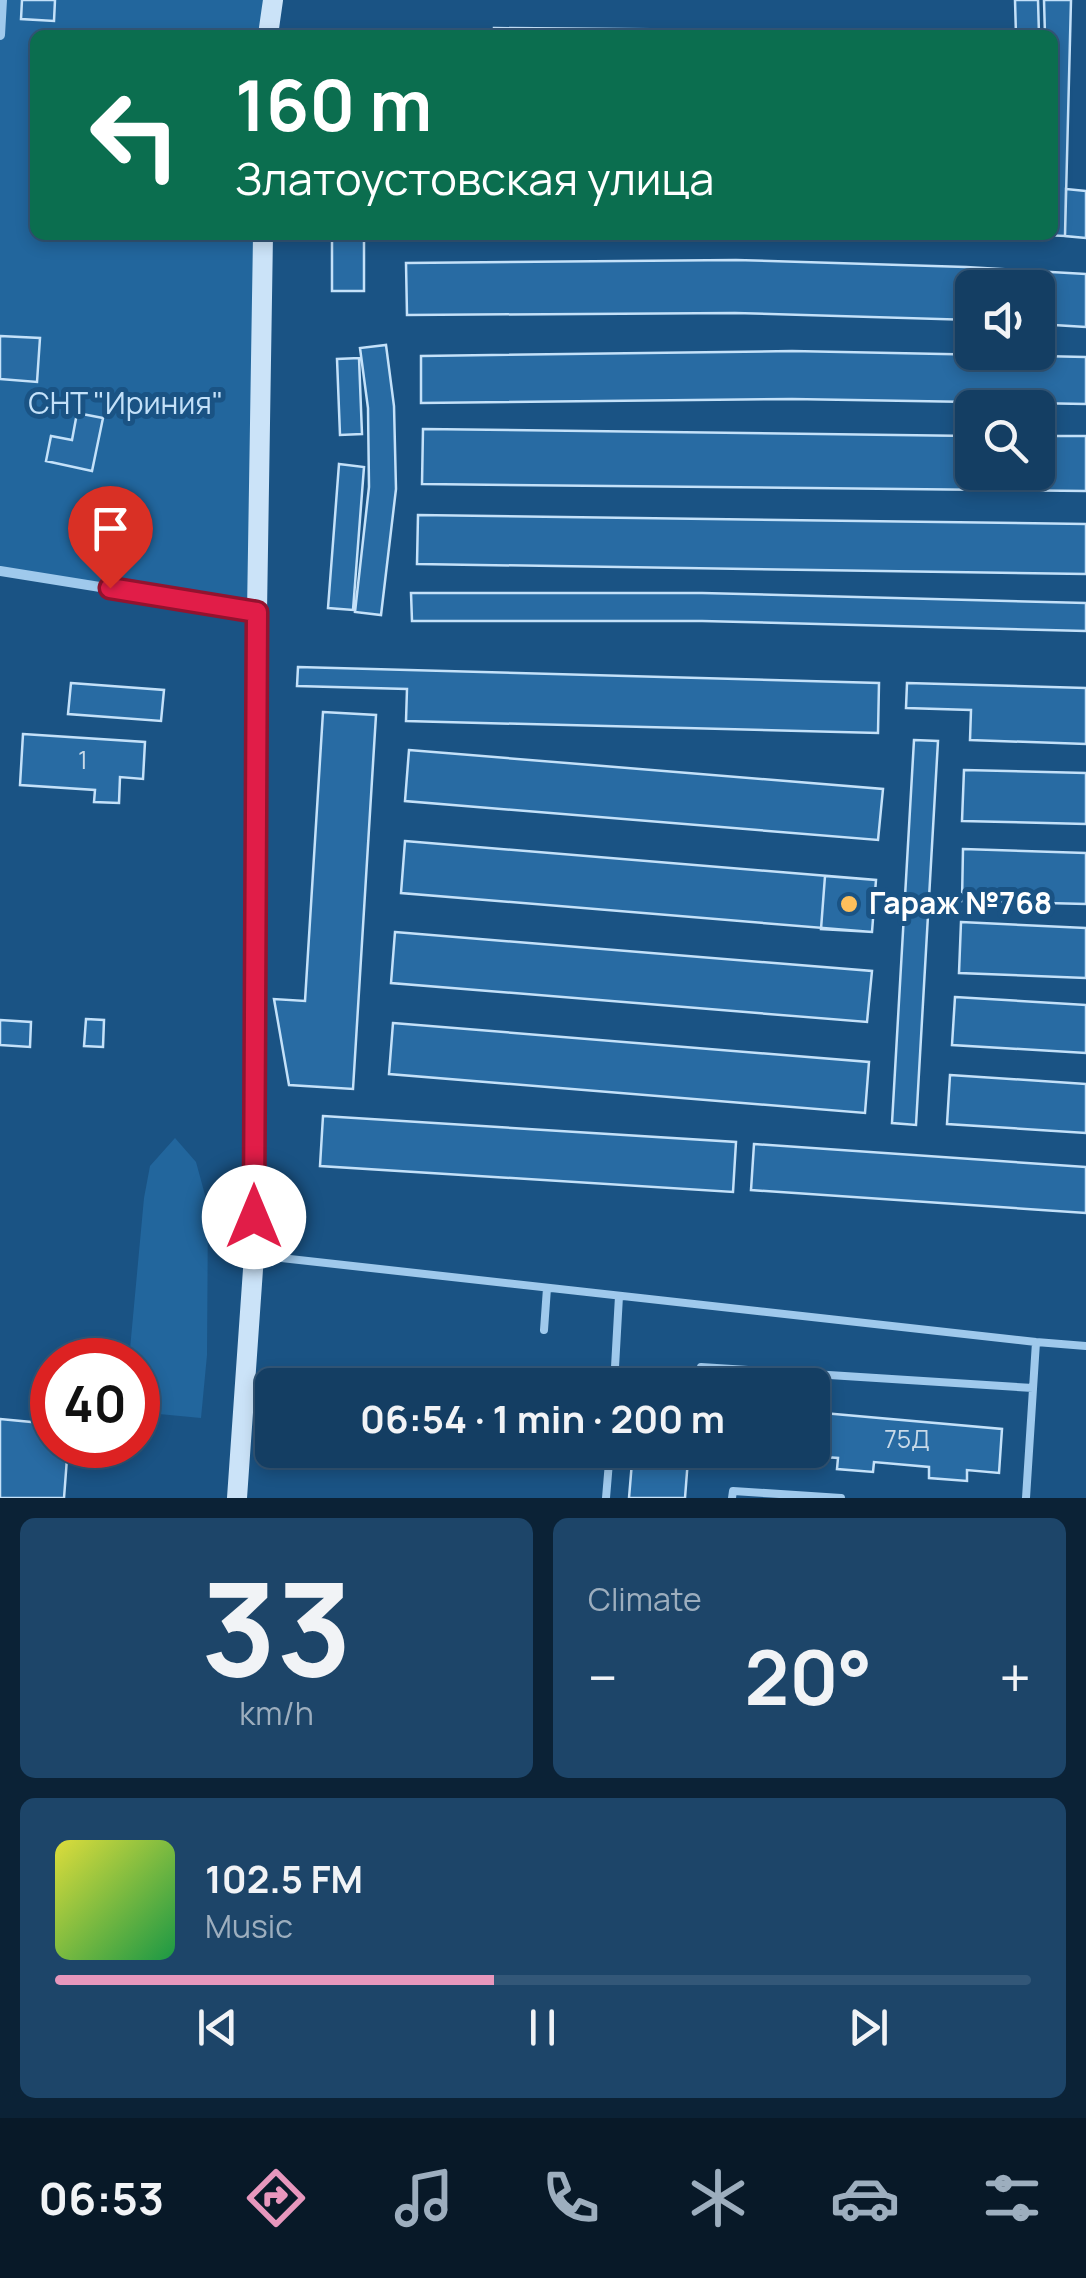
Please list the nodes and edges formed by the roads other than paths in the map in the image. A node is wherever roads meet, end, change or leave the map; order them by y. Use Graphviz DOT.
graph roads {
  1 [pos="2,0"];
  2 [pos="273,0"];
  3 [pos="269,30"];
  4 [pos="0,35"];
  5 [pos="263,240"];
  6 [pos="0,570"];
  7 [pos="257,612"];
  8 [pos="254,1254"];
  9 [pos="547,1288"];
  10 [pos="620,1296"];
  11 [pos="544,1330"];
  12 [pos="1036,1342"];
  13 [pos="1086,1346"];
  14 [pos="701,1367"];
  15 [pos="615,1368"];
  16 [pos="1034,1388"];
  17 [pos="608,1468"];
  18 [pos="237,1498"];
  19 [pos="606,1498"];
  20 [pos="732,1498"];
  21 [pos="840,1498"];
  22 [pos="1026,1498"];
  1 -- 4 [label="street"];
  2 -- 3 [label="street"];
  5 -- 7 [label="street"];
  6 -- 7 [label="street"];
  7 -- 8 [label="street"];
  8 -- 9 [label="lane"];
  8 -- 18 [label="street"];
  9 -- 10 [label="lane"];
  9 -- 11 [label="lane"];
  10 -- 12 [label="lane"];
  10 -- 15 [label="lane"];
  12 -- 13 [label="lane"];
  12 -- 16 [label="lane"];
  14 -- 16 [label="lane"];
  16 -- 22 [label="lane"];
  17 -- 19 [label="lane"];
  20 -- 21 [label="lane"];
}
